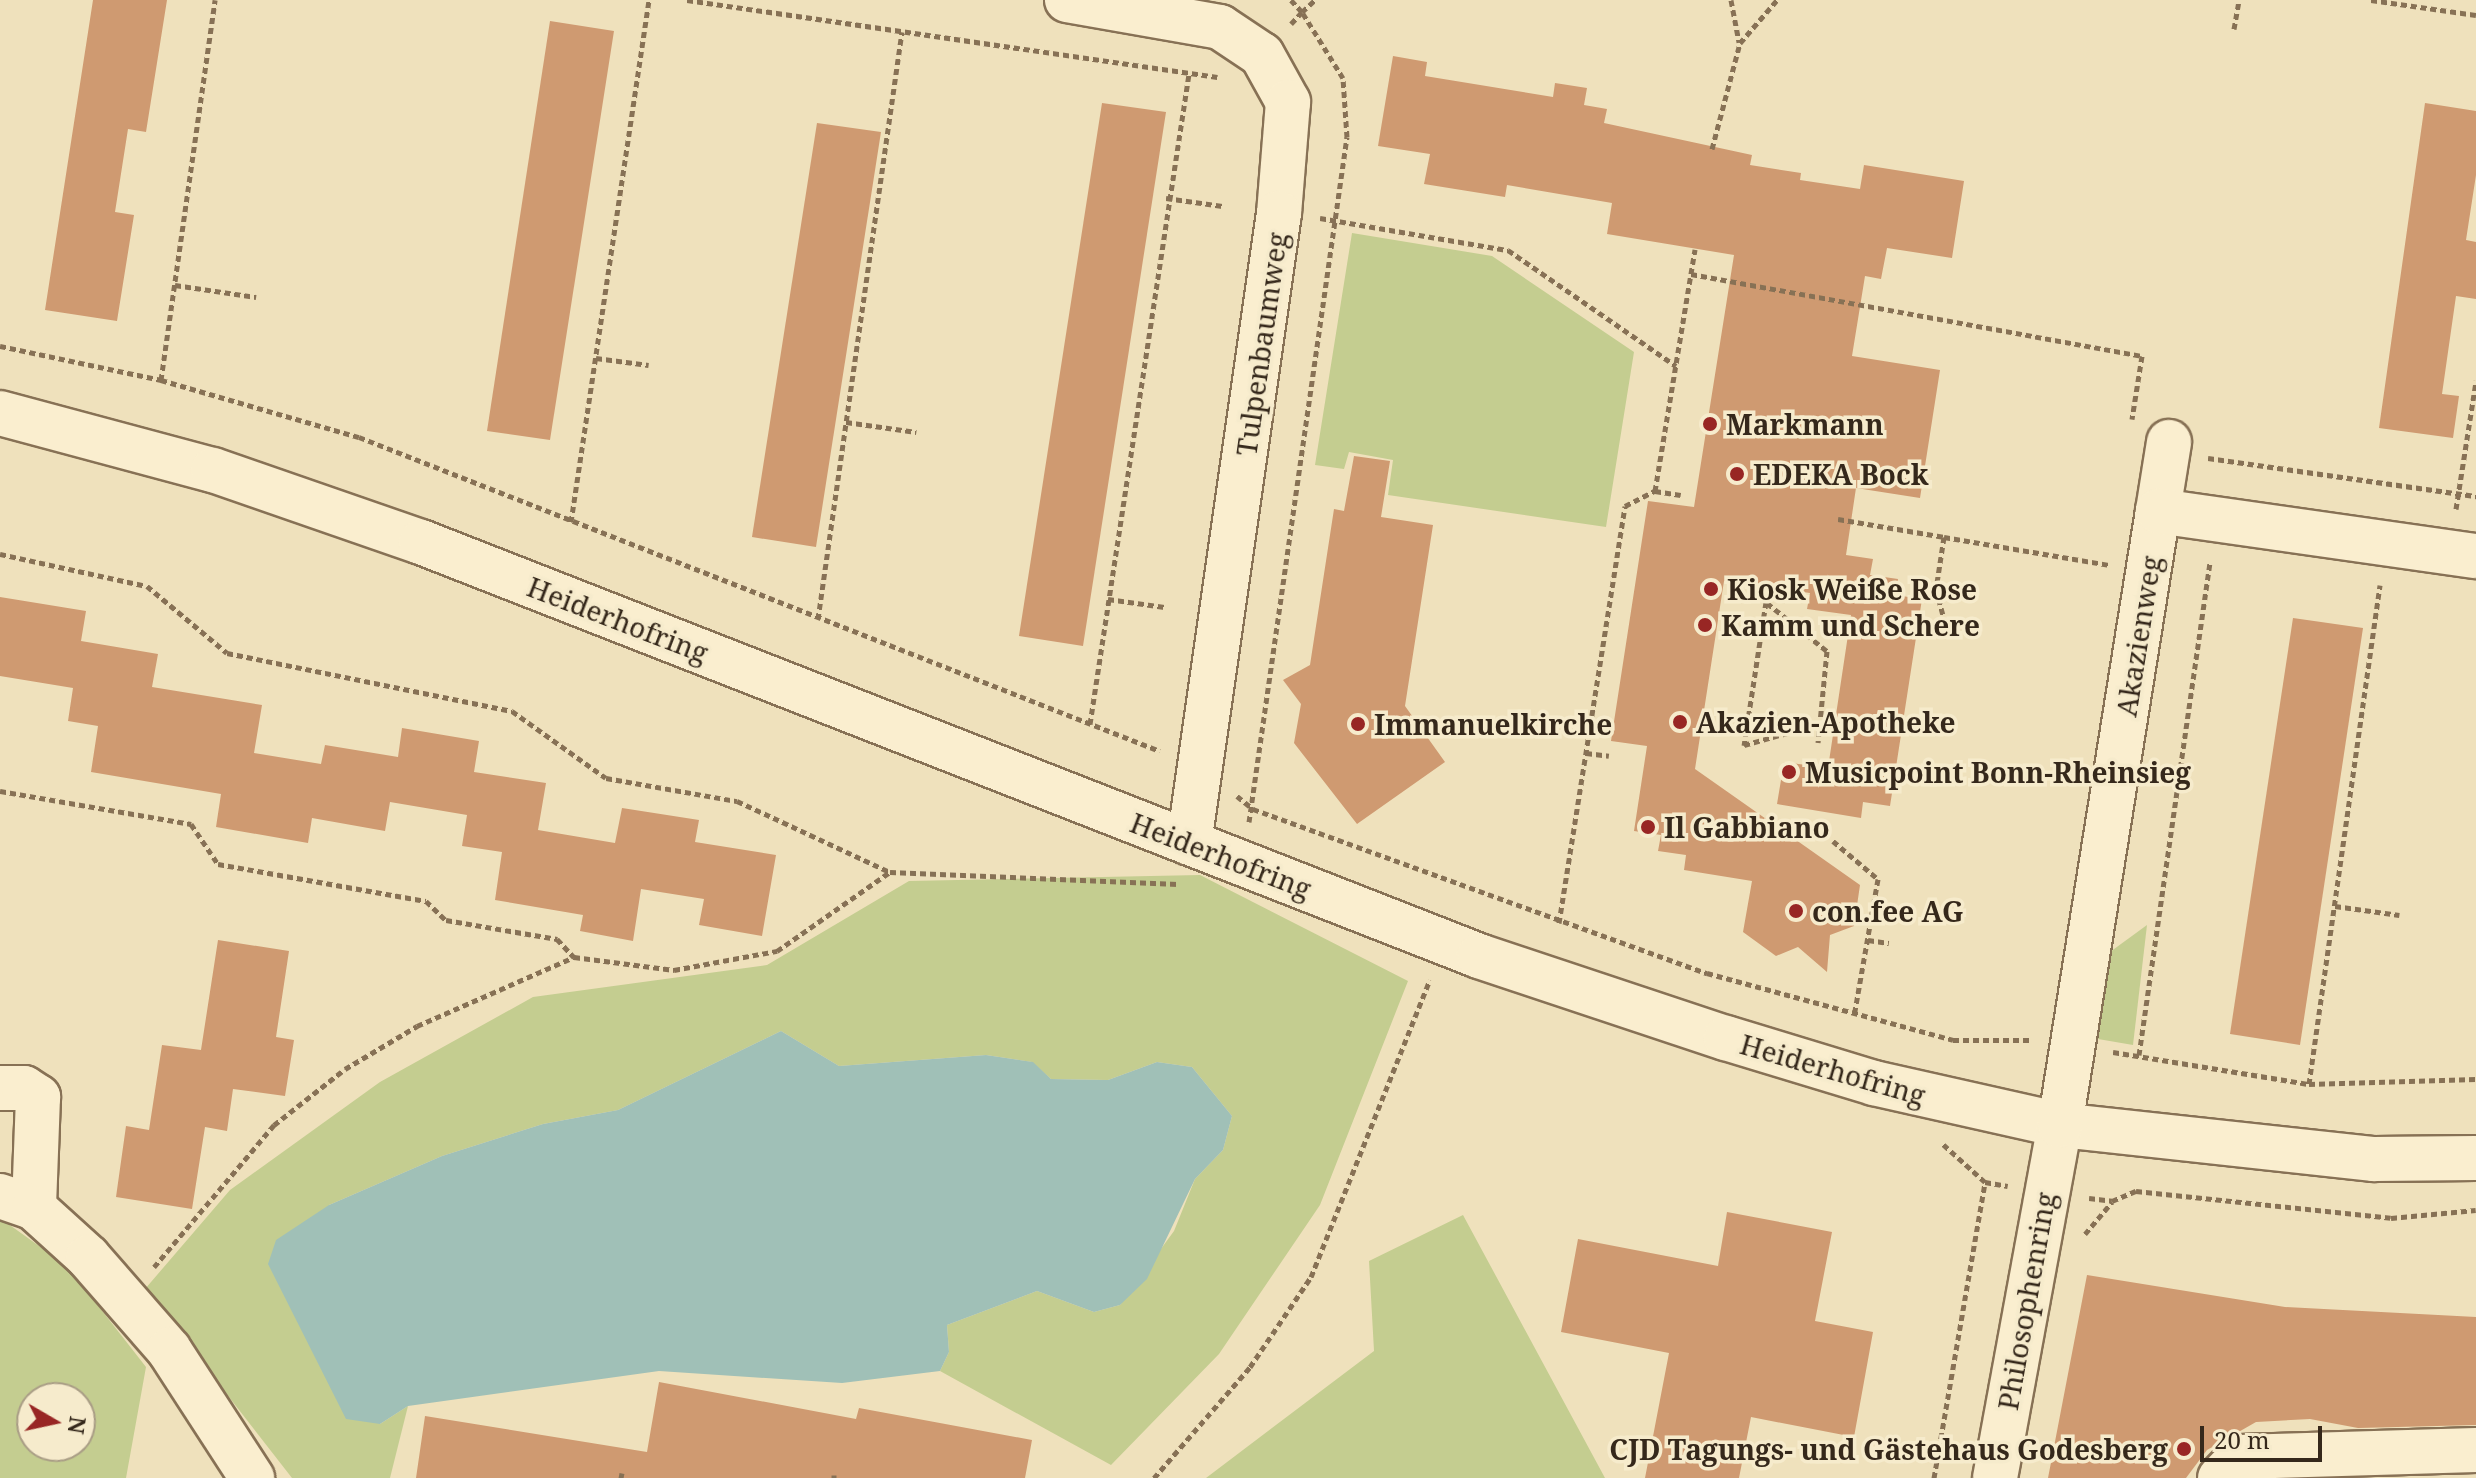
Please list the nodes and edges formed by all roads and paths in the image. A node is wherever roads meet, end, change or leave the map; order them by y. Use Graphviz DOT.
graph roads {
  1 [pos="215,0"];
  2 [pos="649,0"];
  3 [pos="687,0"];
  4 [pos="1067,0"];
  5 [pos="1291,0"];
  6 [pos="1315,0"];
  7 [pos="1731,0"];
  8 [pos="1777,0"];
  9 [pos="2239,0"];
  10 [pos="2371,0"];
  11 [pos="1302,12"];
  12 [pos="2476,15"];
  13 [pos="2234,29"];
  14 [pos="902,32"];
  15 [pos="1740,43"];
  16 [pos="1262,55"];
  17 [pos="1189,74"];
  18 [pos="1712,149"];
  19 [pos="1166,198"];
  20 [pos="1222,206"];
  21 [pos="1279,213"];
  22 [pos="1337,220"];
  23 [pos="1695,249"];
  24 [pos="1691,274"];
  25 [pos="175,285"];
  26 [pos="256,297"];
  27 [pos="0,346"];
  28 [pos="596,358"];
  29 [pos="649,365"];
  30 [pos="1676,366"];
  31 [pos="161,380"];
  32 [pos="2476,381"];
  33 [pos="0,413"];
  34 [pos="846,422"];
  35 [pos="916,432"];
  36 [pos="2168,447"];
  37 [pos="1655,491"];
  38 [pos="1681,495"];
  39 [pos="2458,496"];
  40 [pos="2476,496"];
  41 [pos="2158,511"];
  42 [pos="1838,519"];
  43 [pos="571,522"];
  44 [pos="1944,537"];
  45 [pos="2385,545"];
  46 [pos="2212,547"];
  47 [pos="0,554"];
  48 [pos="2463,555"];
  49 [pos="2109,565"];
  50 [pos="1108,599"];
  51 [pos="1164,607"];
  52 [pos="1943,615"];
  53 [pos="818,619"];
  54 [pos="1090,724"];
  55 [pos="1816,725"];
  56 [pos="1818,743"];
  57 [pos="1586,753"];
  58 [pos="1609,756"];
  59 [pos="1199,766"];
  60 [pos="0,791"];
  61 [pos="1253,809"];
  62 [pos="1833,841"];
  63 [pos="1189,843"];
  64 [pos="890,872"];
  65 [pos="1177,887"];
  66 [pos="1192,892"];
  67 [pos="2335,906"];
  68 [pos="2399,915"];
  69 [pos="1559,923"];
  70 [pos="1868,940"];
  71 [pos="1889,943"];
  72 [pos="574,957"];
  73 [pos="1440,969"];
  74 [pos="1418,976"];
  75 [pos="1854,1016"];
  76 [pos="2073,1046"];
  77 [pos="2139,1055"];
  78 [pos="2476,1079"];
  79 [pos="2309,1084"];
  80 [pos="0,1088"];
  81 [pos="2060,1125"];
  82 [pos="1936,1137"];
  83 [pos="2476,1158"];
  84 [pos="2045,1191"];
  85 [pos="17,1202"];
  86 [pos="2476,1210"];
  87 [pos="125,1301"];
  88 [pos="2476,1450"];
  89 [pos="252,1478"];
  90 [pos="1154,1478"];
  91 [pos="1934,1478"];
  92 [pos="1995,1478"];
  93 [pos="2220,1478"];
  1 -- 25 [label="path"];
  2 -- 28 [label="path"];
  3 -- 14 [label="path"];
  4 -- 16 [label="street, Tulpenbaumweg"];
  5 -- 11 [label="path"];
  6 -- 11 [label="path"];
  7 -- 15 [label="path"];
  8 -- 15 [label="path"];
  9 -- 13 [label="path"];
  10 -- 12 [label="path"];
  11 -- 16 [label="path"];
  11 -- 22 [label="path"];
  14 -- 17 [label="path"];
  14 -- 34 [label="path"];
  15 -- 18 [label="path"];
  16 -- 17 [label="path"];
  16 -- 21 [label="street, Tulpenbaumweg"];
  17 -- 19 [label="path"];
  19 -- 20 [label="path"];
  19 -- 50 [label="path"];
  21 -- 22 [label="path"];
  21 -- 59 [label="street, Tulpenbaumweg"];
  22 -- 30 [label="path"];
  22 -- 61 [label="path"];
  23 -- 24 [label="path"];
  24 -- 30 [label="path"];
  24 -- 36 [label="path"];
  25 -- 26 [label="path"];
  25 -- 31 [label="path"];
  27 -- 31 [label="path"];
  28 -- 29 [label="path"];
  28 -- 43 [label="path"];
  30 -- 37 [label="path"];
  31 -- 43 [label="path"];
  32 -- 39 [label="path"];
  33 -- 63 [label="street, Heiderhofring"];
  34 -- 35 [label="path"];
  34 -- 53 [label="path"];
  36 -- 39 [label="path"];
  36 -- 41 [label="street, Akazienweg"];
  37 -- 38 [label="path"];
  37 -- 57 [label="path"];
  39 -- 40 [label="path"];
  39 -- 48 [label="path"];
  41 -- 45 [label="street"];
  41 -- 76 [label="street, Akazienweg"];
  42 -- 44 [label="path"];
  43 -- 53 [label="path"];
  44 -- 49 [label="path"];
  44 -- 52 [label="path"];
  45 -- 48 [label="street"];
  45 -- 67 [label="path"];
  46 -- 77 [label="path"];
  47 -- 64 [label="path"];
  50 -- 51 [label="path"];
  50 -- 54 [label="path"];
  53 -- 54 [label="path"];
  54 -- 59 [label="path"];
  55 -- 55 [label="path"];
  55 -- 56 [label="path"];
  57 -- 58 [label="path"];
  57 -- 69 [label="path"];
  59 -- 61 [label="path"];
  59 -- 63 [label="street, Tulpenbaumweg"];
  60 -- 72 [label="path"];
  61 -- 69 [label="path"];
  62 -- 70 [label="path"];
  63 -- 65 [label="path"];
  63 -- 73 [label="street, Heiderhofring"];
  64 -- 65 [label="path"];
  64 -- 72 [label="path"];
  65 -- 66 [label="path"];
  67 -- 68 [label="path"];
  67 -- 79 [label="path"];
  69 -- 75 [label="path"];
  70 -- 71 [label="path"];
  70 -- 75 [label="path"];
  72 -- 87 [label="path"];
  73 -- 74 [label="path"];
  73 -- 81 [label="street, Heiderhofring"];
  73 -- 90 [label="path"];
  75 -- 76 [label="path"];
  76 -- 77 [label="path"];
  76 -- 81 [label="street, Akazienweg"];
  77 -- 79 [label="path"];
  78 -- 79 [label="path"];
  80 -- 85 [label="street"];
  81 -- 83 [label="street, Heiderhofring"];
  81 -- 84 [label="street, Philosophenring"];
  82 -- 91 [label="path"];
  84 -- 86 [label="path"];
  84 -- 92 [label="street, Philosophenring"];
  85 -- 87 [label="street"];
  87 -- 89 [label="street"];
  88 -- 93 [label="street"];
}
